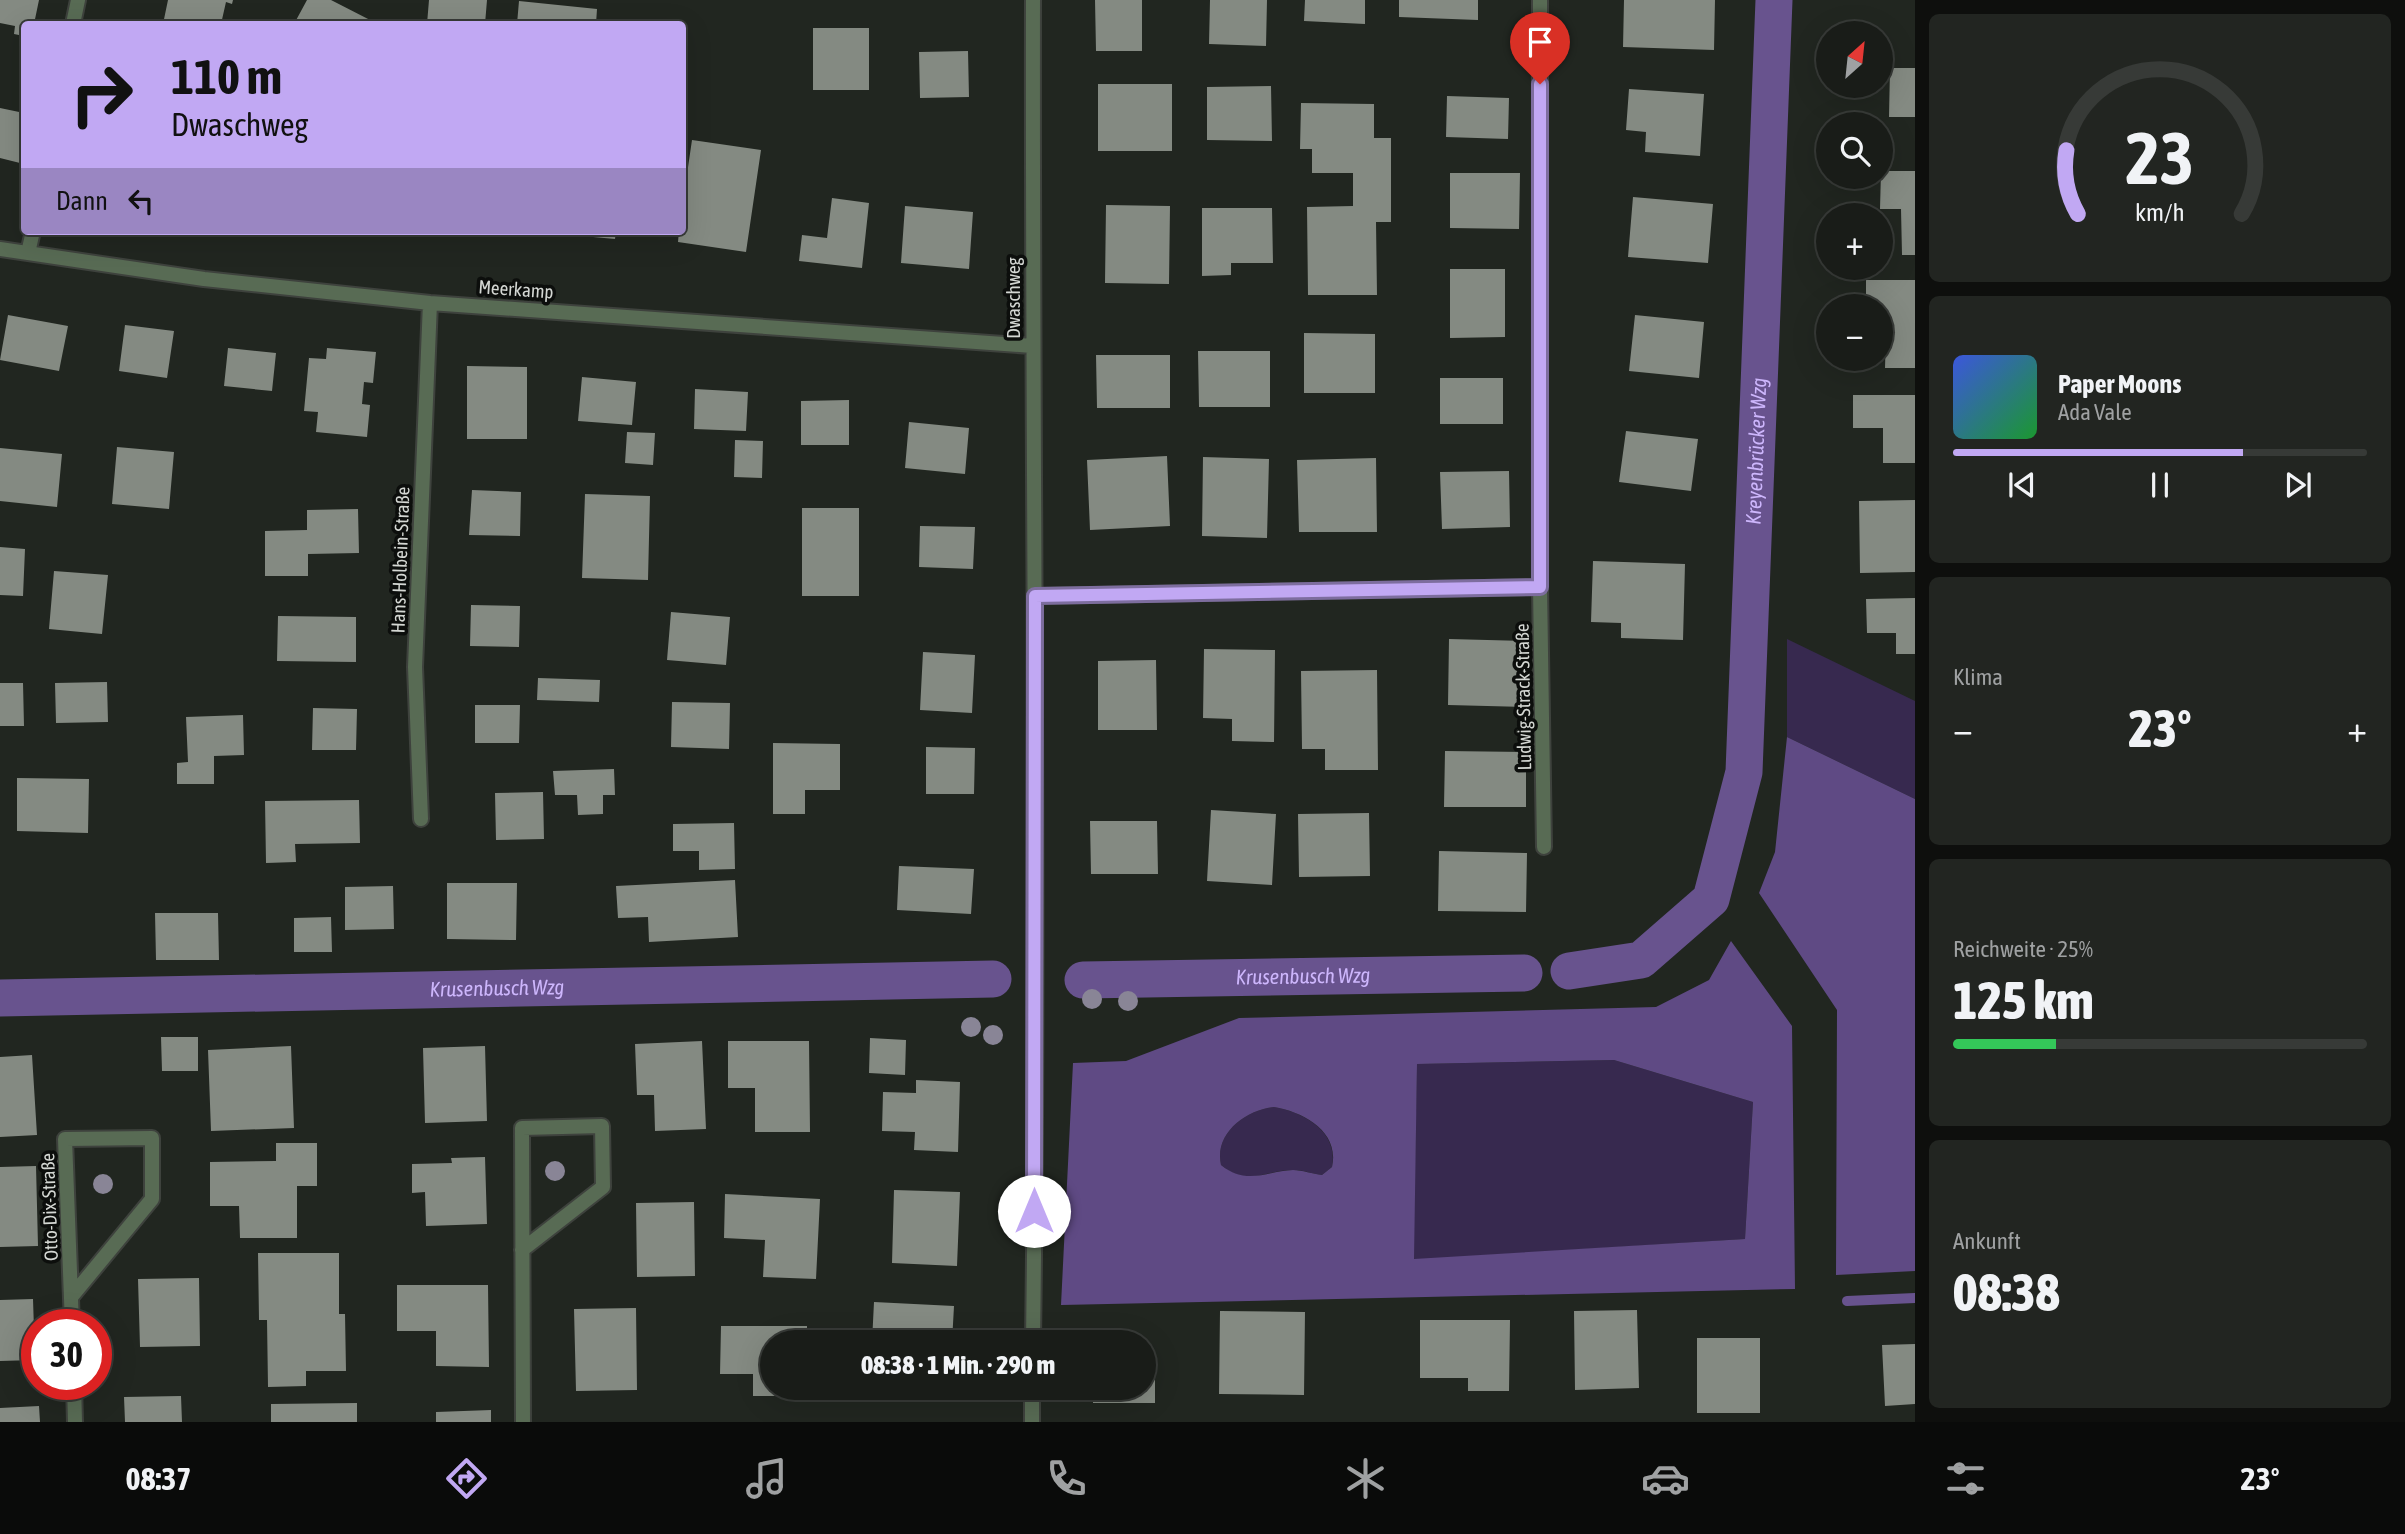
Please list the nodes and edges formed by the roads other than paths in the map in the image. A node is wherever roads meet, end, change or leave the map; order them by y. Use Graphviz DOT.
graph roads {
  1 [pos="78,0"];
  2 [pos="1033,0"];
  3 [pos="1540,0"];
  4 [pos="74,21"];
  5 [pos="32,235"];
  6 [pos="0,249"];
  7 [pos="28,253"];
  8 [pos="430,303"];
  9 [pos="1032,346"];
  10 [pos="1540,587"];
  11 [pos="1035,596"];
  12 [pos="421,819"];
  13 [pos="1544,847"];
  14 [pos="522,1250"];
  15 [pos="72,1296"];
  16 [pos="72,1309"];
  17 [pos="1033,1330"];
  18 [pos="74,1400"];
  19 [pos="1032,1400"];
  20 [pos="75,1422"];
  21 [pos="523,1422"];
  22 [pos="1032,1422"];
  1 -- 4 [label="street"];
  2 -- 9 [label="street, Dwaschweg"];
  3 -- 10 [label="street, Ludwig-Strack-Straße"];
  5 -- 7 [label="street"];
  6 -- 7 [label="street, Meerkamp"];
  7 -- 8 [label="street, Meerkamp"];
  8 -- 9 [label="street, Meerkamp"];
  8 -- 12 [label="street, Hans-Holbein-Straße"];
  9 -- 11 [label="street, Dwaschweg"];
  10 -- 11 [label="street"];
  10 -- 13 [label="street, Ludwig-Strack-Straße"];
  11 -- 17 [label="street, Dwaschweg"];
  14 -- 14 [label="street"];
  14 -- 21 [label="street"];
  15 -- 15 [label="street, Otto-Dix-Straße"];
  15 -- 16 [label="street, Otto-Dix-Straße"];
  18 -- 20 [label="street"];
  19 -- 22 [label="street"];
}
